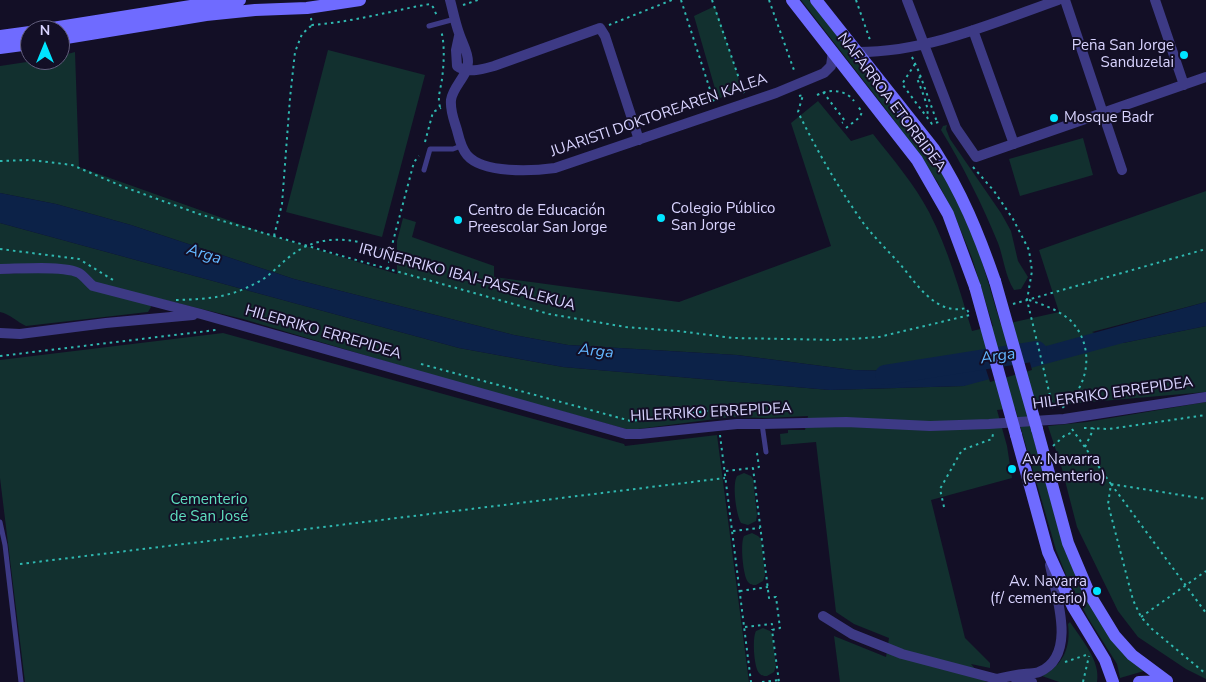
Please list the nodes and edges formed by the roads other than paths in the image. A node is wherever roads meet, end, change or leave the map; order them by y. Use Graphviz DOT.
graph roads {
  1 [pos="240,0"];
  2 [pos="360,0"];
  3 [pos="450,0"];
  4 [pos="792,0"];
  5 [pos="816,0"];
  6 [pos="907,0"];
  7 [pos="1058,0"];
  8 [pos="1064,0"];
  9 [pos="1155,0"];
  10 [pos="455,19"];
  11 [pos="70,25"];
  12 [pos="429,26"];
  13 [pos="973,30"];
  14 [pos="20,33"];
  15 [pos="0,36"];
  16 [pos="70,37"];
  17 [pos="20,45"];
  18 [pos="924,45"];
  19 [pos="0,48"];
  20 [pos="832,51"];
  21 [pos="858,52"];
  22 [pos="467,70"];
  23 [pos="1206,77"];
  24 [pos="1184,85"];
  25 [pos="1104,112"];
  26 [pos="639,140"];
  27 [pos="1014,144"];
  28 [pos="462,146"];
  29 [pos="424,170"];
  30 [pos="1122,170"];
  31 [pos="0,269"];
  32 [pos="201,314"];
  33 [pos="0,332"];
  34 [pos="1206,397"];
  35 [pos="762,424"];
  36 [pos="766,452"];
  37 [pos="0,522"];
  38 [pos="1048,552"];
  39 [pos="823,616"];
  40 [pos="1002,679"];
  41 [pos="1168,681"];
  42 [pos="21,682"];
  43 [pos="1032,682"];
  44 [pos="1113,682"];
  45 [pos="1139,682"];
  1 -- 11 [label="main road"];
  2 -- 16 [label="main road"];
  3 -- 10 [label="street"];
  4 -- 20 [label="main road, NAFARROA ETORBIDEA"];
  5 -- 21 [label="main road, NAFARROA ETORBIDEA"];
  6 -- 18 [label="street"];
  7 -- 13 [label="street"];
  8 -- 25 [label="street"];
  9 -- 24 [label="street"];
  10 -- 12 [label="lane"];
  10 -- 22 [label="street"];
  13 -- 18 [label="street"];
  13 -- 27 [label="street"];
  14 -- 15 [label="main road"];
  17 -- 19 [label="main road"];
  18 -- 21 [label="street"];
  18 -- 27 [label="street"];
  20 -- 26 [label="street, JUARISTI DOKTOREAREN KALEA"];
  20 -- 38 [label="main road, NAFARROA ETORBIDEA, bridge"];
  21 -- 41 [label="main road, NAFARROA ETORBIDEA, bridge"];
  22 -- 26 [label="street"];
  22 -- 28 [label="street"];
  23 -- 24 [label="street"];
  24 -- 25 [label="street"];
  25 -- 27 [label="street"];
  25 -- 30 [label="street"];
  26 -- 28 [label="street, JUARISTI DOKTOREAREN KALEA"];
  28 -- 29 [label="lane"];
  31 -- 32 [label="street, HILERRIKO ERREPIDEA"];
  32 -- 33 [label="street, HILERRIKO ERREPIDEA"];
  32 -- 35 [label="street, HILERRIKO ERREPIDEA"];
  34 -- 35 [label="street, HILERRIKO ERREPIDEA"];
  35 -- 36 [label="lane"];
  37 -- 42 [label="lane"];
  38 -- 40 [label="street"];
  38 -- 44 [label="main road"];
  39 -- 40 [label="street"];
  40 -- 43 [label="street"];
  41 -- 45 [label="main road"];
}
